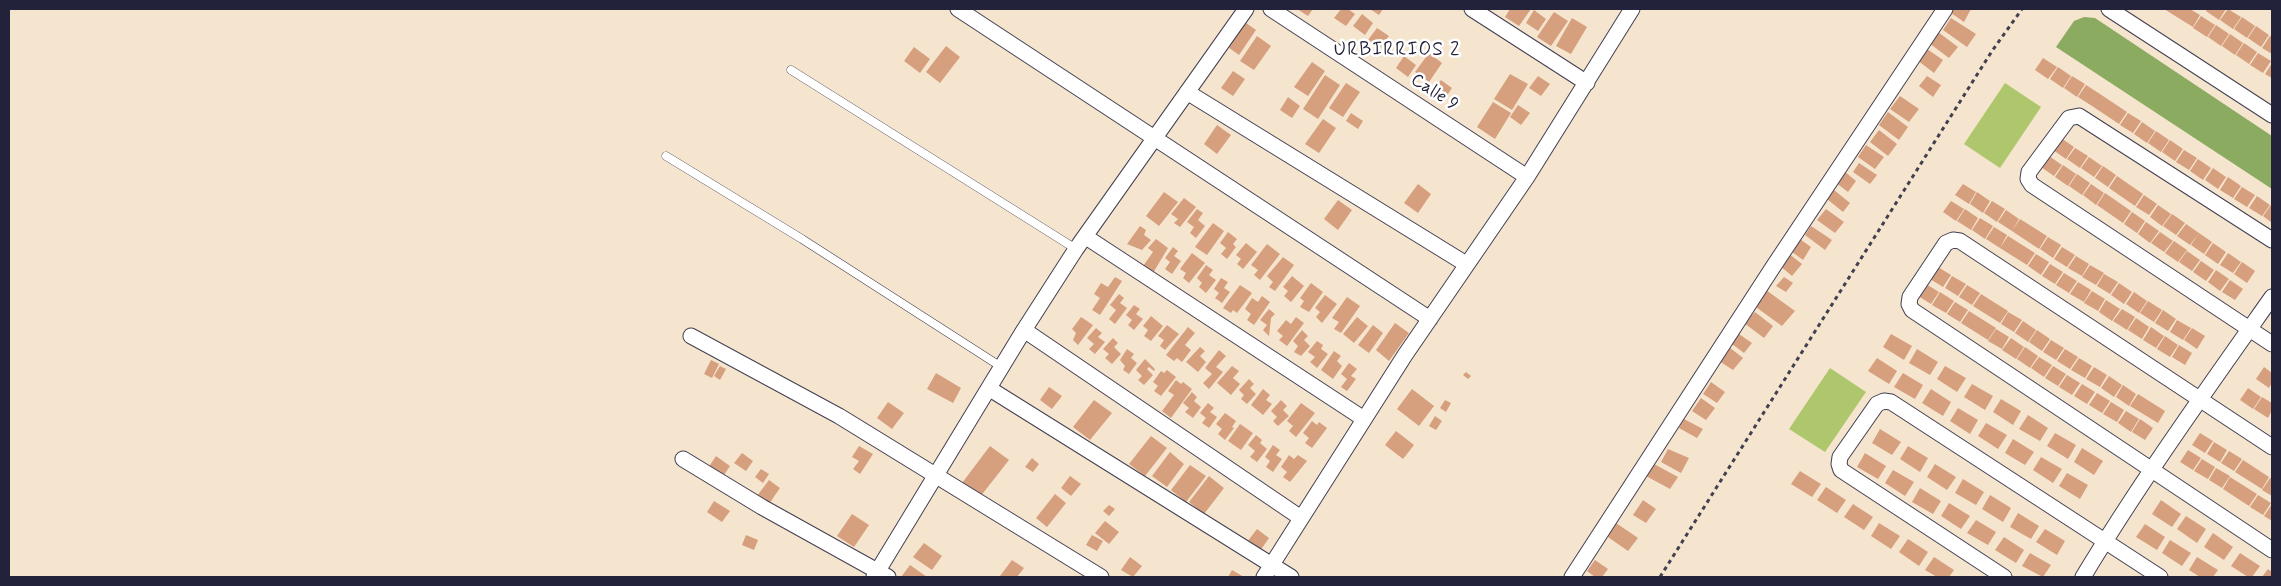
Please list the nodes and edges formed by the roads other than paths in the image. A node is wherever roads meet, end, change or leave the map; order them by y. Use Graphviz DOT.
graph roads {
  1 [pos="958,9"];
  2 [pos="1246,9"];
  3 [pos="1271,9"];
  4 [pos="1472,9"];
  5 [pos="1632,9"];
  6 [pos="1945,9"];
  7 [pos="2110,9"];
  8 [pos="791,70"];
  9 [pos="1586,82"];
  10 [pos="1188,92"];
  11 [pos="2272,115"];
  12 [pos="1155,139"];
  13 [pos="666,156"];
  14 [pos="1527,177"];
  15 [pos="1086,238"];
  16 [pos="2272,240"];
  17 [pos="1076,249"];
  18 [pos="1466,264"];
  19 [pos="2272,297"];
  20 [pos="1430,319"];
  21 [pos="2250,329"];
  22 [pos="1024,330"];
  23 [pos="691,336"];
  24 [pos="2272,344"];
  25 [pos="1003,368"];
  26 [pos="990,389"];
  27 [pos="2200,400"];
  28 [pos="1364,419"];
  29 [pos="2272,447"];
  30 [pos="683,459"];
  31 [pos="2152,471"];
  32 [pos="937,475"];
  33 [pos="1301,518"];
  34 [pos="2105,541"];
  35 [pos="2272,550"];
  36 [pos="1268,572"];
  37 [pos="880,575"];
  38 [pos="1101,577"];
  39 [pos="1291,577"];
  40 [pos="1572,577"];
  41 [pos="2004,577"];
  42 [pos="2083,577"];
  43 [pos="2160,577"];
  1 -- 12 [label="street"];
  2 -- 10 [label="street"];
  3 -- 14 [label="street, Calle 9"];
  4 -- 9 [label="street"];
  5 -- 9 [label="street"];
  6 -- 40 [label="street"];
  7 -- 11 [label="street"];
  8 -- 17 [label="lane"];
  9 -- 14 [label="street"];
  10 -- 12 [label="street"];
  10 -- 18 [label="street"];
  12 -- 15 [label="street"];
  12 -- 20 [label="street"];
  13 -- 25 [label="lane"];
  14 -- 18 [label="street"];
  15 -- 17 [label="street"];
  15 -- 28 [label="street"];
  16 -- 21 [label="street"];
  17 -- 22 [label="street"];
  18 -- 20 [label="street"];
  19 -- 21 [label="street"];
  20 -- 28 [label="street"];
  21 -- 24 [label="street"];
  21 -- 27 [label="street"];
  22 -- 25 [label="street"];
  22 -- 33 [label="street"];
  23 -- 32 [label="street"];
  25 -- 26 [label="street"];
  26 -- 32 [label="street"];
  26 -- 36 [label="street"];
  27 -- 29 [label="street"];
  27 -- 31 [label="street"];
  27 -- 31 [label="street"];
  28 -- 33 [label="street"];
  30 -- 37 [label="street"];
  31 -- 34 [label="street"];
  31 -- 35 [label="street"];
  32 -- 37 [label="street"];
  32 -- 38 [label="street"];
  33 -- 36 [label="street"];
  34 -- 41 [label="street"];
  34 -- 42 [label="street"];
  34 -- 43 [label="street"];
  36 -- 39 [label="street"];
}
